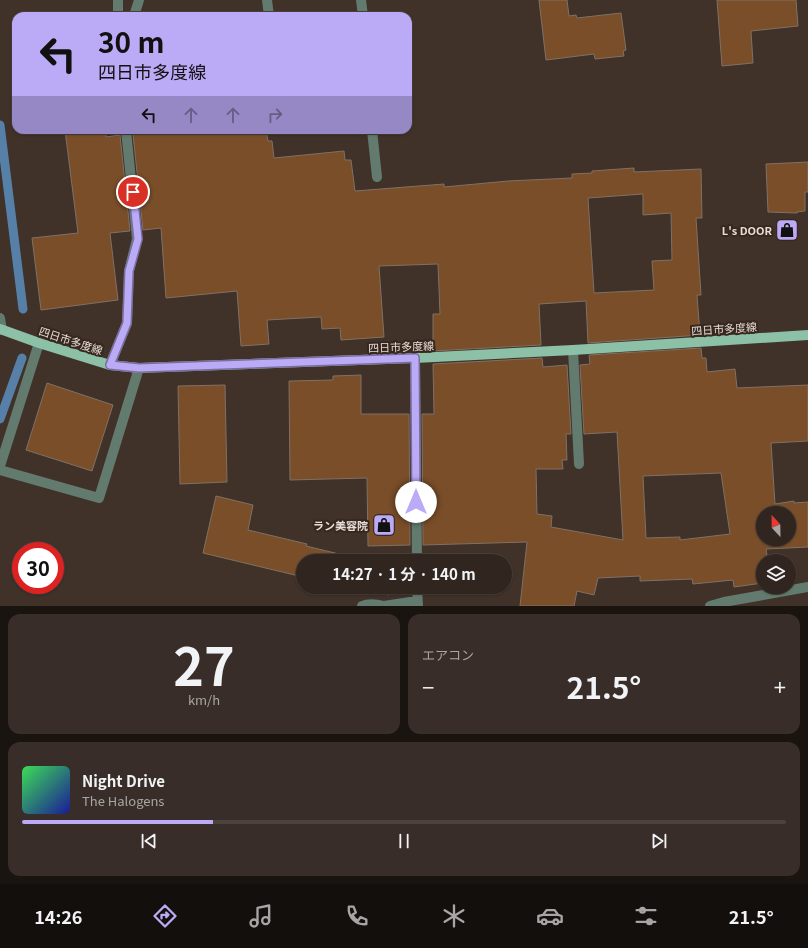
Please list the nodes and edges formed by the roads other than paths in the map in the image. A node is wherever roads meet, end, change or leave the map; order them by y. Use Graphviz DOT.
graph roads {
  1 [pos="118,0"];
  2 [pos="139,0"];
  3 [pos="268,0"];
  4 [pos="361,0"];
  5 [pos="118,12"];
  6 [pos="135,12"];
  7 [pos="269,12"];
  8 [pos="362,12"];
  9 [pos="126,134"];
  10 [pos="372,134"];
  11 [pos="377,177"];
  12 [pos="0,318"];
  13 [pos="1,329"];
  14 [pos="808,335"];
  15 [pos="39,343"];
  16 [pos="573,350"];
  17 [pos="415,358"];
  18 [pos="110,365"];
  19 [pos="139,368"];
  20 [pos="579,464"];
  21 [pos="0,466"];
  22 [pos="0,470"];
  23 [pos="417,554"];
  24 [pos="808,587"];
  25 [pos="417,603"];
  26 [pos="362,606"];
  27 [pos="384,606"];
  28 [pos="710,606"];
  1 -- 5 [label="street"];
  2 -- 6 [label="street"];
  3 -- 7 [label="street"];
  4 -- 8 [label="street"];
  9 -- 18 [label="street"];
  10 -- 11 [label="street"];
  12 -- 13 [label="street"];
  13 -- 15 [label="main road, 四日市多度線"];
  14 -- 16 [label="main road, 四日市多度線"];
  15 -- 18 [label="main road, 四日市多度線"];
  15 -- 21 [label="street"];
  16 -- 17 [label="main road, 四日市多度線"];
  16 -- 20 [label="street"];
  17 -- 19 [label="main road, 四日市多度線"];
  17 -- 23 [label="street"];
  18 -- 19 [label="main road, 四日市多度線"];
  19 -- 22 [label="street"];
  24 -- 28 [label="street"];
  25 -- 27 [label="street"];
  26 -- 27 [label="street"];
}
